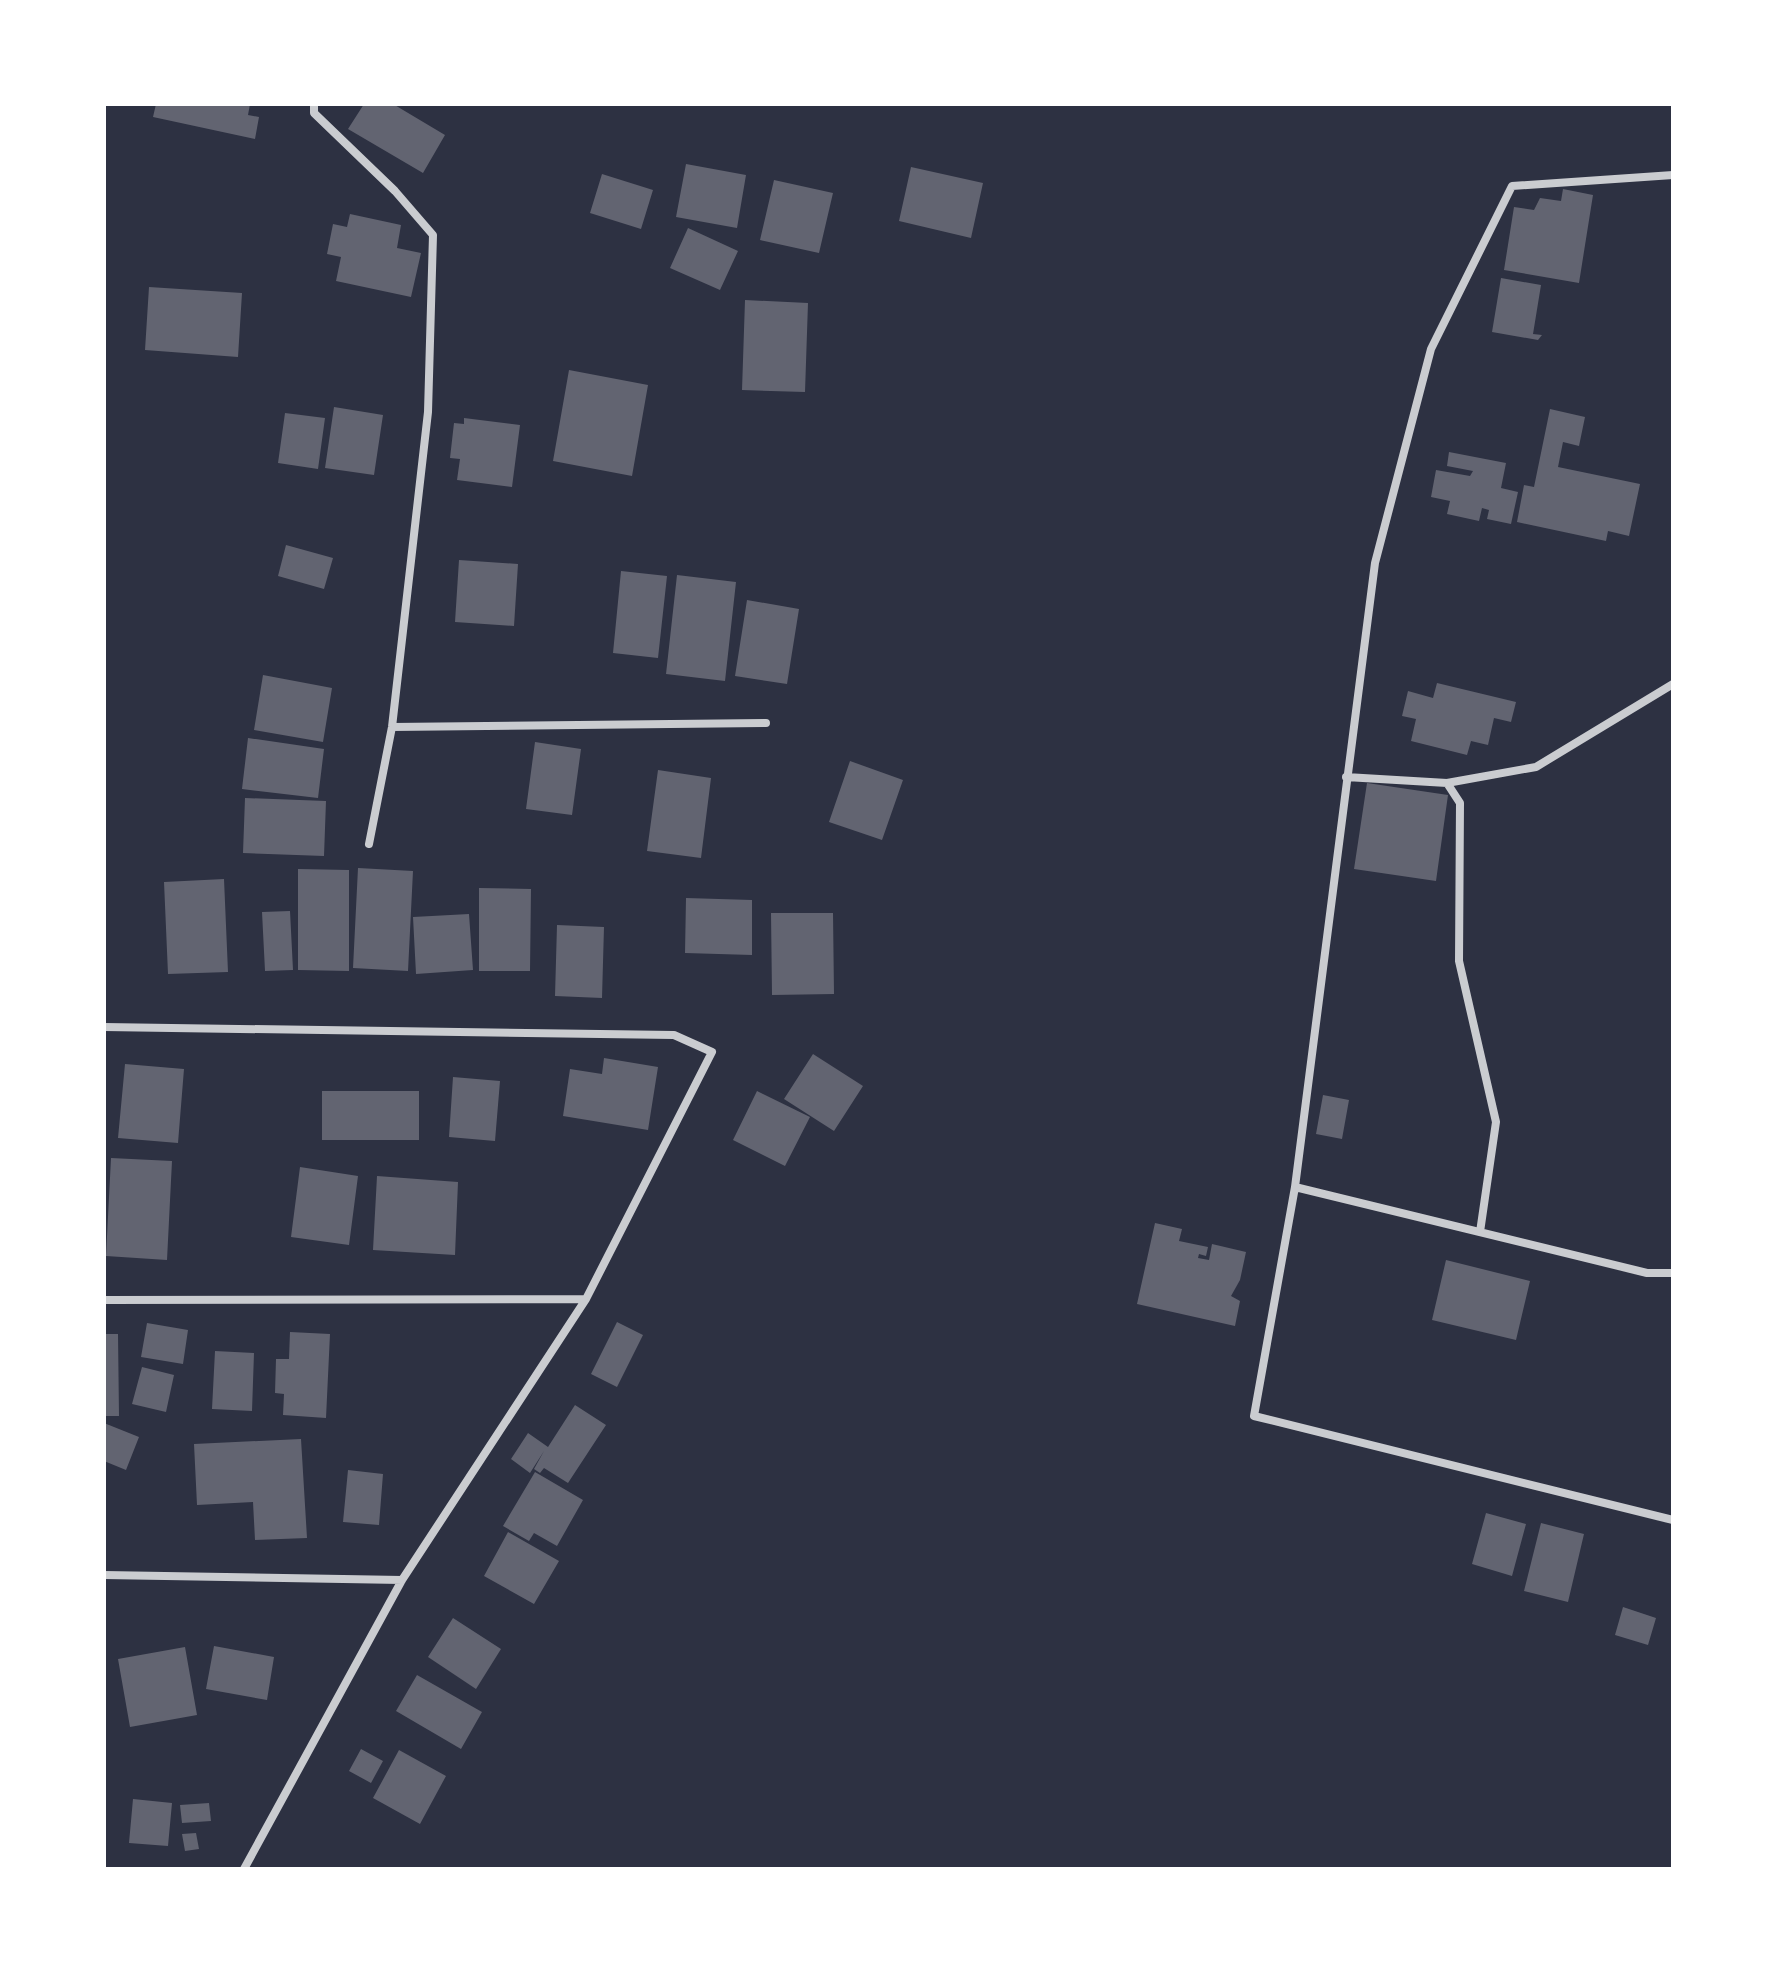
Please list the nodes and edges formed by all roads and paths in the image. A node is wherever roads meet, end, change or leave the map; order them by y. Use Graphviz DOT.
graph roads {
  1 [pos="314,104"];
  2 [pos="1673,175"];
  3 [pos="1673,684"];
  4 [pos="766,723"];
  5 [pos="392,727"];
  6 [pos="1346,777"];
  7 [pos="1447,783"];
  8 [pos="369,844"];
  9 [pos="104,1027"];
  10 [pos="1295,1187"];
  11 [pos="1480,1232"];
  12 [pos="1673,1273"];
  13 [pos="586,1299"];
  14 [pos="104,1300"];
  15 [pos="1673,1520"];
  16 [pos="104,1575"];
  17 [pos="402,1580"];
  18 [pos="244,1869"];
  1 -- 5 [label="street"];
  2 -- 6 [label="street"];
  3 -- 7 [label="street"];
  4 -- 5 [label="street"];
  5 -- 8 [label="street"];
  6 -- 7 [label="street"];
  6 -- 10 [label="street"];
  7 -- 11 [label="street"];
  9 -- 13 [label="street"];
  10 -- 11 [label="street"];
  10 -- 15 [label="street"];
  11 -- 12 [label="street"];
  13 -- 14 [label="street"];
  13 -- 17 [label="street"];
  16 -- 17 [label="street"];
  17 -- 18 [label="street"];
}
